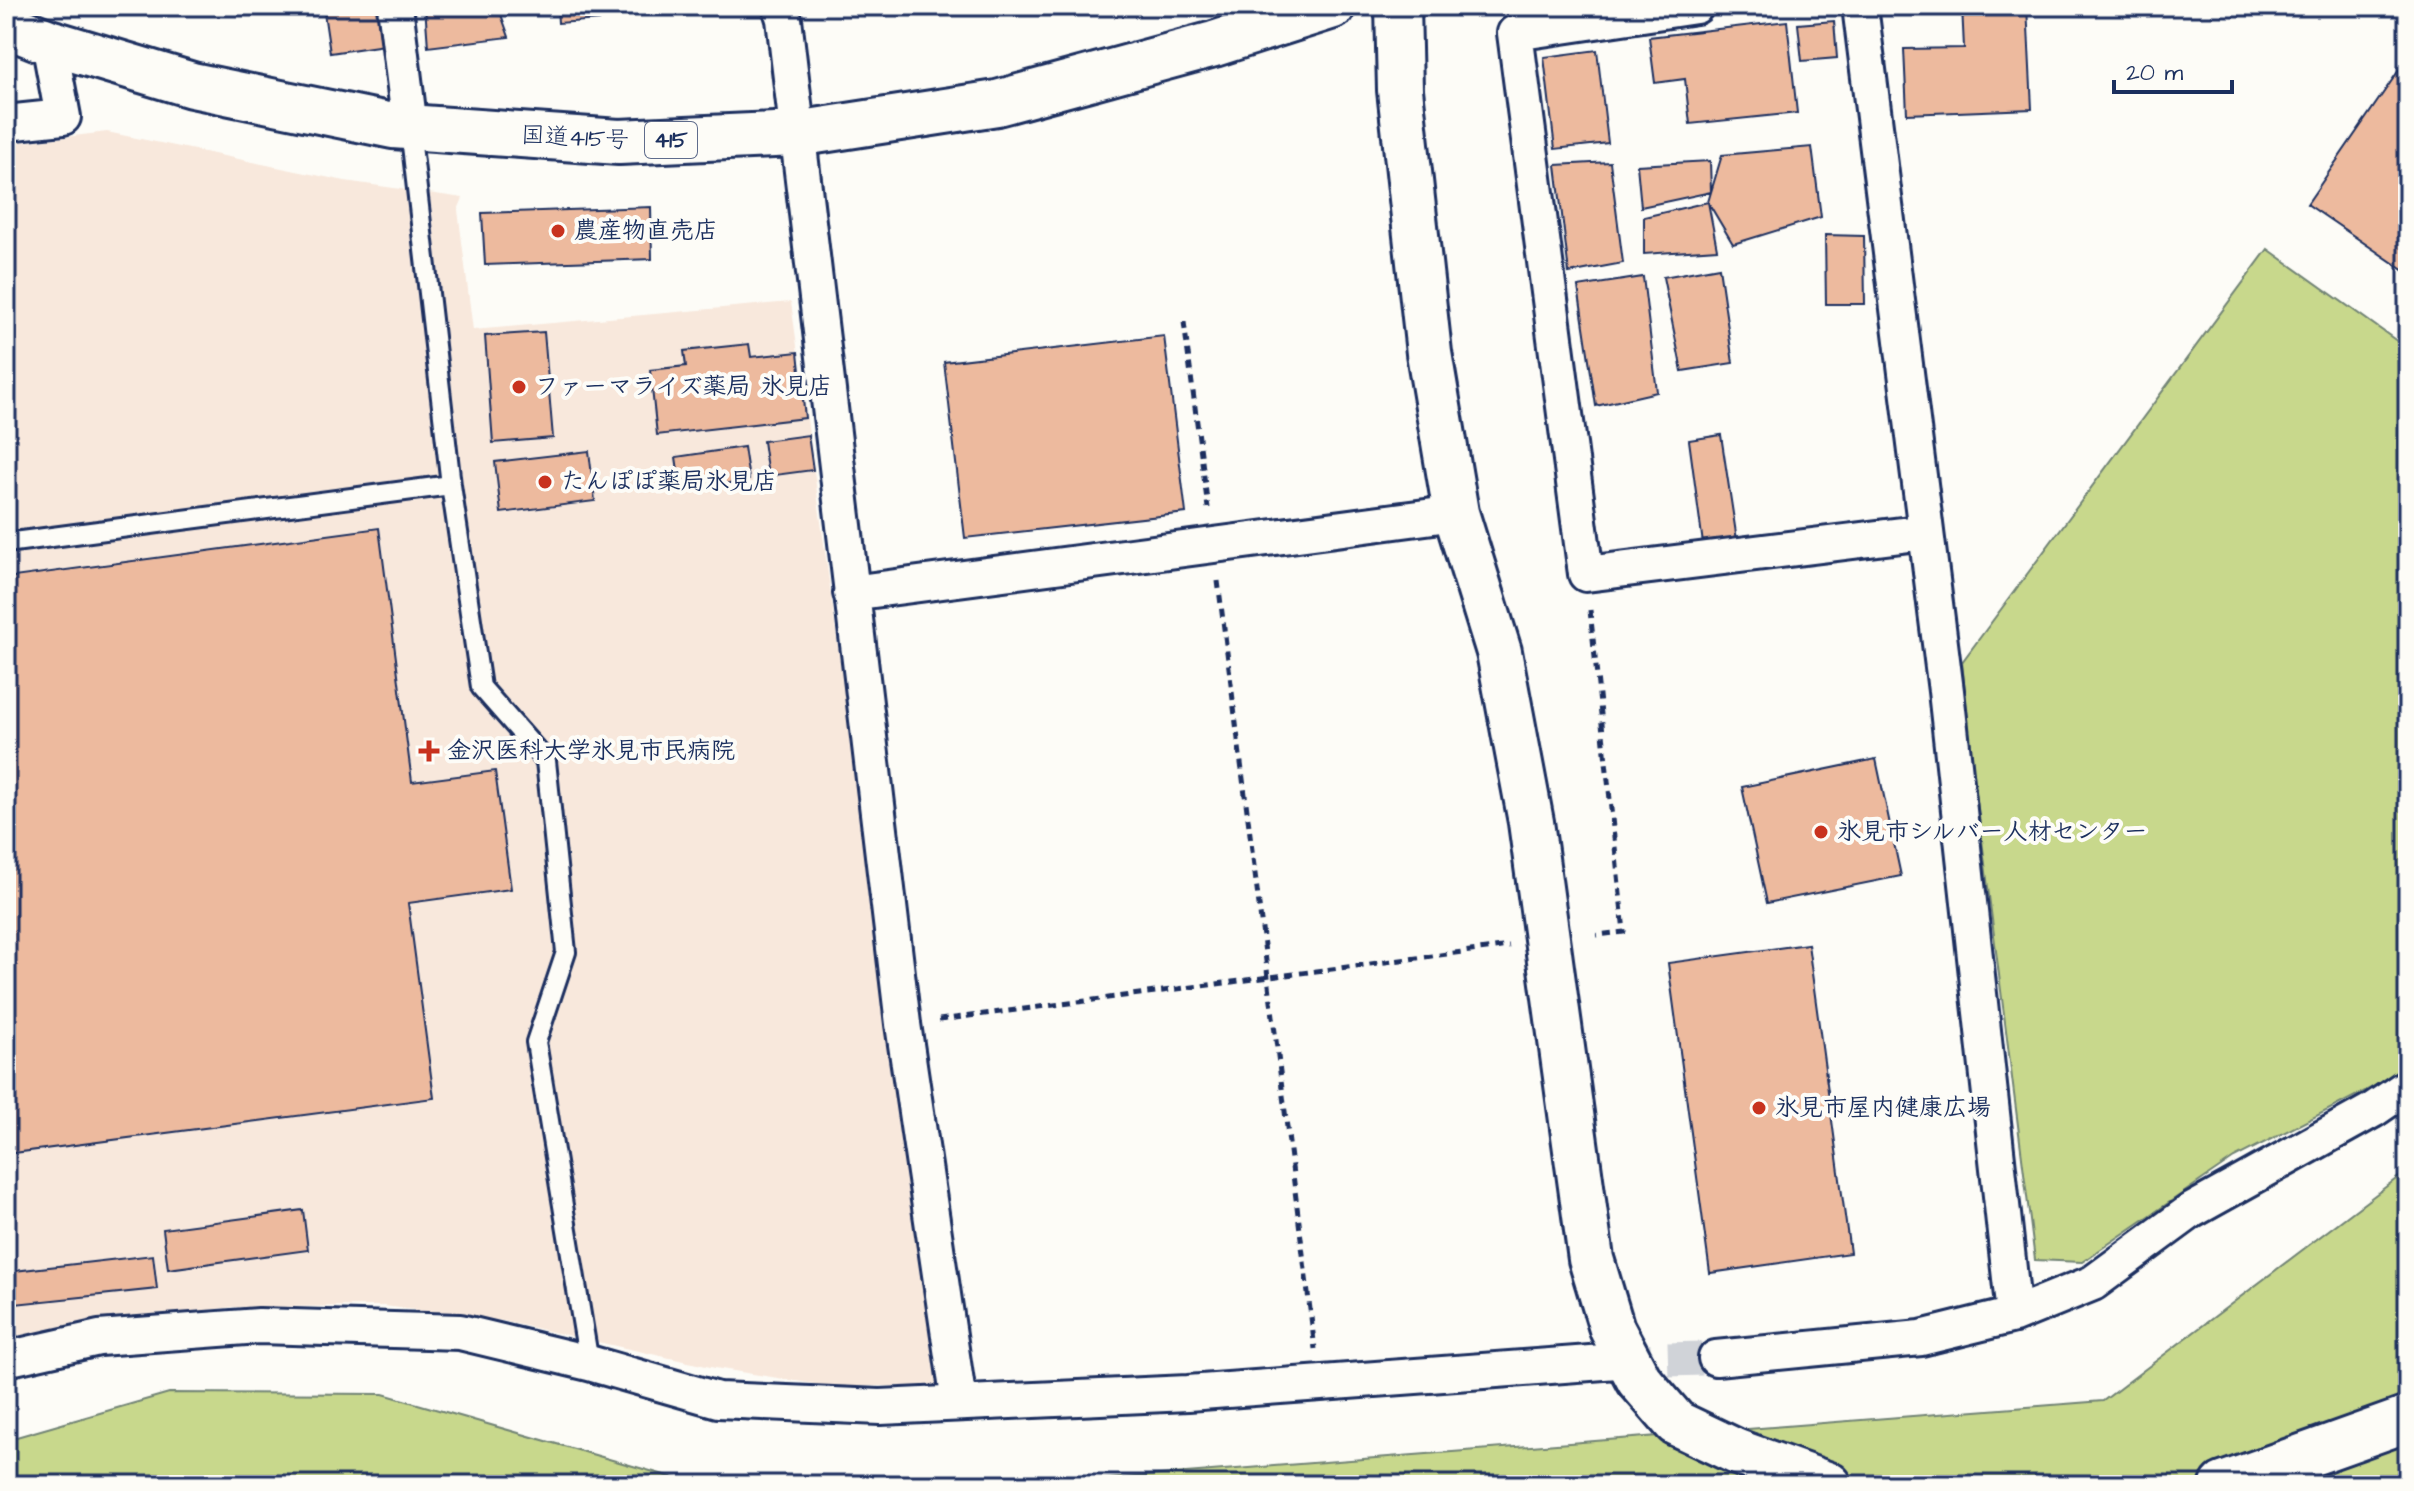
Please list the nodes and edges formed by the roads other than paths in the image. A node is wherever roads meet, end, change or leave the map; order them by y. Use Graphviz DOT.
graph roads {
  1 [pos="395,6"];
  2 [pos="780,6"];
  3 [pos="1333,6"];
  4 [pos="1398,6"];
  5 [pos="1696,6"];
  6 [pos="1860,6"];
  7 [pos="6,25"];
  8 [pos="49,42"];
  9 [pos="6,123"];
  10 [pos="410,128"];
  11 [pos="796,134"];
  12 [pos="451,485"];
  13 [pos="1456,513"];
  14 [pos="1926,532"];
  15 [pos="6,543"];
  16 [pos="851,593"];
  17 [pos="2408,1086"];
  18 [pos="2014,1315"];
  19 [pos="1716,1358"];
  20 [pos="6,1359"];
  21 [pos="1617,1361"];
  22 [pos="589,1363"];
  23 [pos="959,1403"];
  24 [pos="2408,1419"];
  25 [pos="1829,1485"];
  26 [pos="2223,1485"];
  1 -- 10 [label="street"];
  2 -- 11 [label="street"];
  3 -- 11 [label="main road, 国道415号 / 415"];
  4 -- 13 [label="main road"];
  5 -- 14 [label="street"];
  6 -- 14 [label="street"];
  7 -- 8 [label="main road, 国道415号 / 415"];
  8 -- 9 [label="street"];
  8 -- 10 [label="main road, 国道415号 / 415"];
  10 -- 11 [label="main road, 国道415号 / 415"];
  10 -- 12 [label="lane"];
  11 -- 16 [label="street"];
  12 -- 15 [label="lane"];
  12 -- 22 [label="lane"];
  13 -- 16 [label="street"];
  13 -- 25 [label="main road"];
  14 -- 18 [label="street"];
  16 -- 23 [label="street"];
  17 -- 18 [label="street"];
  18 -- 19 [label="street"];
  20 -- 22 [label="street"];
  21 -- 23 [label="street"];
  22 -- 23 [label="street"];
  24 -- 26 [label="main road"];
}
